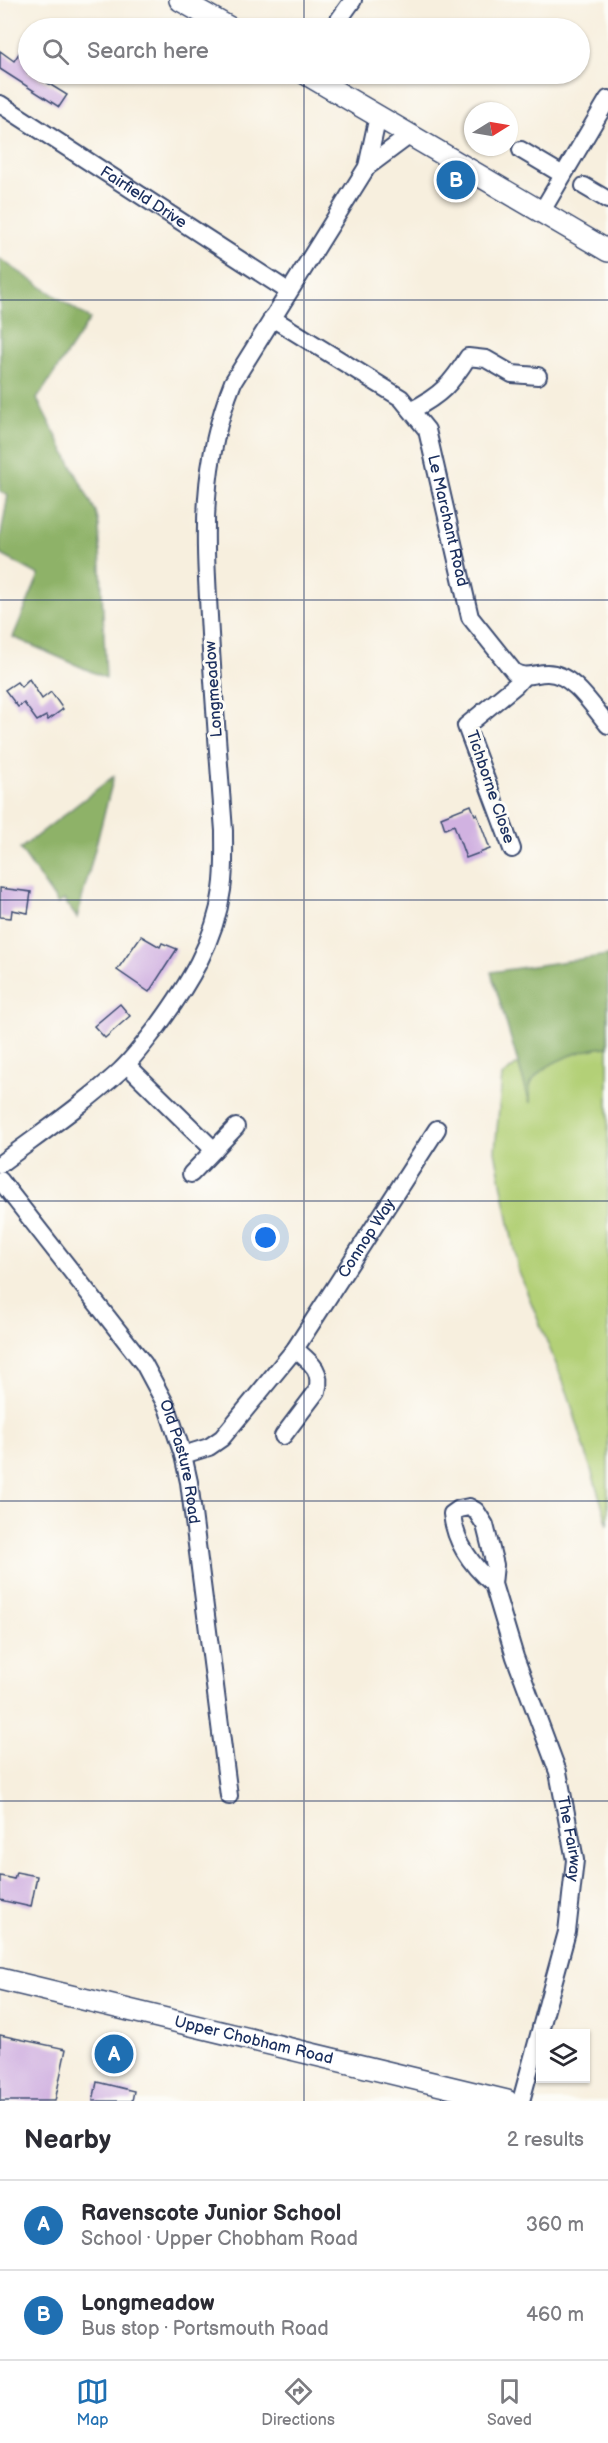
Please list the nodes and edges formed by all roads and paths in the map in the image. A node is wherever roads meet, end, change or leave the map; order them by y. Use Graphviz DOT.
graph roads {
  1 [pos="180,0"];
  2 [pos="353,0"];
  3 [pos="212,18"];
  4 [pos="340,18"];
  5 [pos="323,84"];
  6 [pos="608,99"];
  7 [pos="0,104"];
  8 [pos="378,116"];
  9 [pos="410,135"];
  10 [pos="521,150"];
  11 [pos="367,167"];
  12 [pos="563,175"];
  13 [pos="584,186"];
  14 [pos="608,200"];
  15 [pos="542,211"];
  16 [pos="608,250"];
  17 [pos="288,291"];
  18 [pos="272,318"];
  19 [pos="538,376"];
  20 [pos="412,410"];
  21 [pos="523,677"];
  22 [pos="608,725"];
  23 [pos="512,849"];
  24 [pos="127,1065"];
  25 [pos="236,1127"];
  26 [pos="437,1129"];
  27 [pos="214,1150"];
  28 [pos="0,1164"];
  29 [pos="191,1173"];
  30 [pos="0,1180"];
  31 [pos="295,1349"];
  32 [pos="283,1436"];
  33 [pos="183,1455"];
  34 [pos="493,1584"];
  35 [pos="230,1796"];
  36 [pos="0,1979"];
  37 [pos="507,2101"];
  38 [pos="521,2101"];
  1 -- 3 [label="main road"];
  2 -- 4 [label="street"];
  5 -- 8 [label="main road"];
  6 -- 12 [label="street"];
  7 -- 17 [label="street, Fairfield Drive"];
  8 -- 9 [label="main road"];
  8 -- 11 [label="street"];
  9 -- 11 [label="street"];
  9 -- 15 [label="main road"];
  10 -- 12 [label="street"];
  11 -- 17 [label="street, Longmeadow"];
  12 -- 15 [label="street"];
  13 -- 14 [label="street"];
  15 -- 16 [label="main road"];
  17 -- 18 [label="street, Longmeadow"];
  18 -- 20 [label="street, Le Marchant Road"];
  18 -- 24 [label="street, Longmeadow"];
  19 -- 20 [label="street"];
  20 -- 21 [label="street, Le Marchant Road"];
  21 -- 22 [label="street"];
  21 -- 23 [label="street, Tichborne Close"];
  24 -- 27 [label="street"];
  24 -- 28 [label="street, Longmeadow"];
  25 -- 27 [label="street"];
  26 -- 31 [label="street, Connop Way"];
  27 -- 29 [label="street"];
  30 -- 33 [label="street, Old Pasture Road"];
  31 -- 32 [label="street"];
  31 -- 33 [label="street, Connop Way"];
  33 -- 35 [label="street, Old Pasture Road"];
  34 -- 38 [label="street, The Fairway"];
  36 -- 37 [label="main road, Upper Chobham Road"];
}
